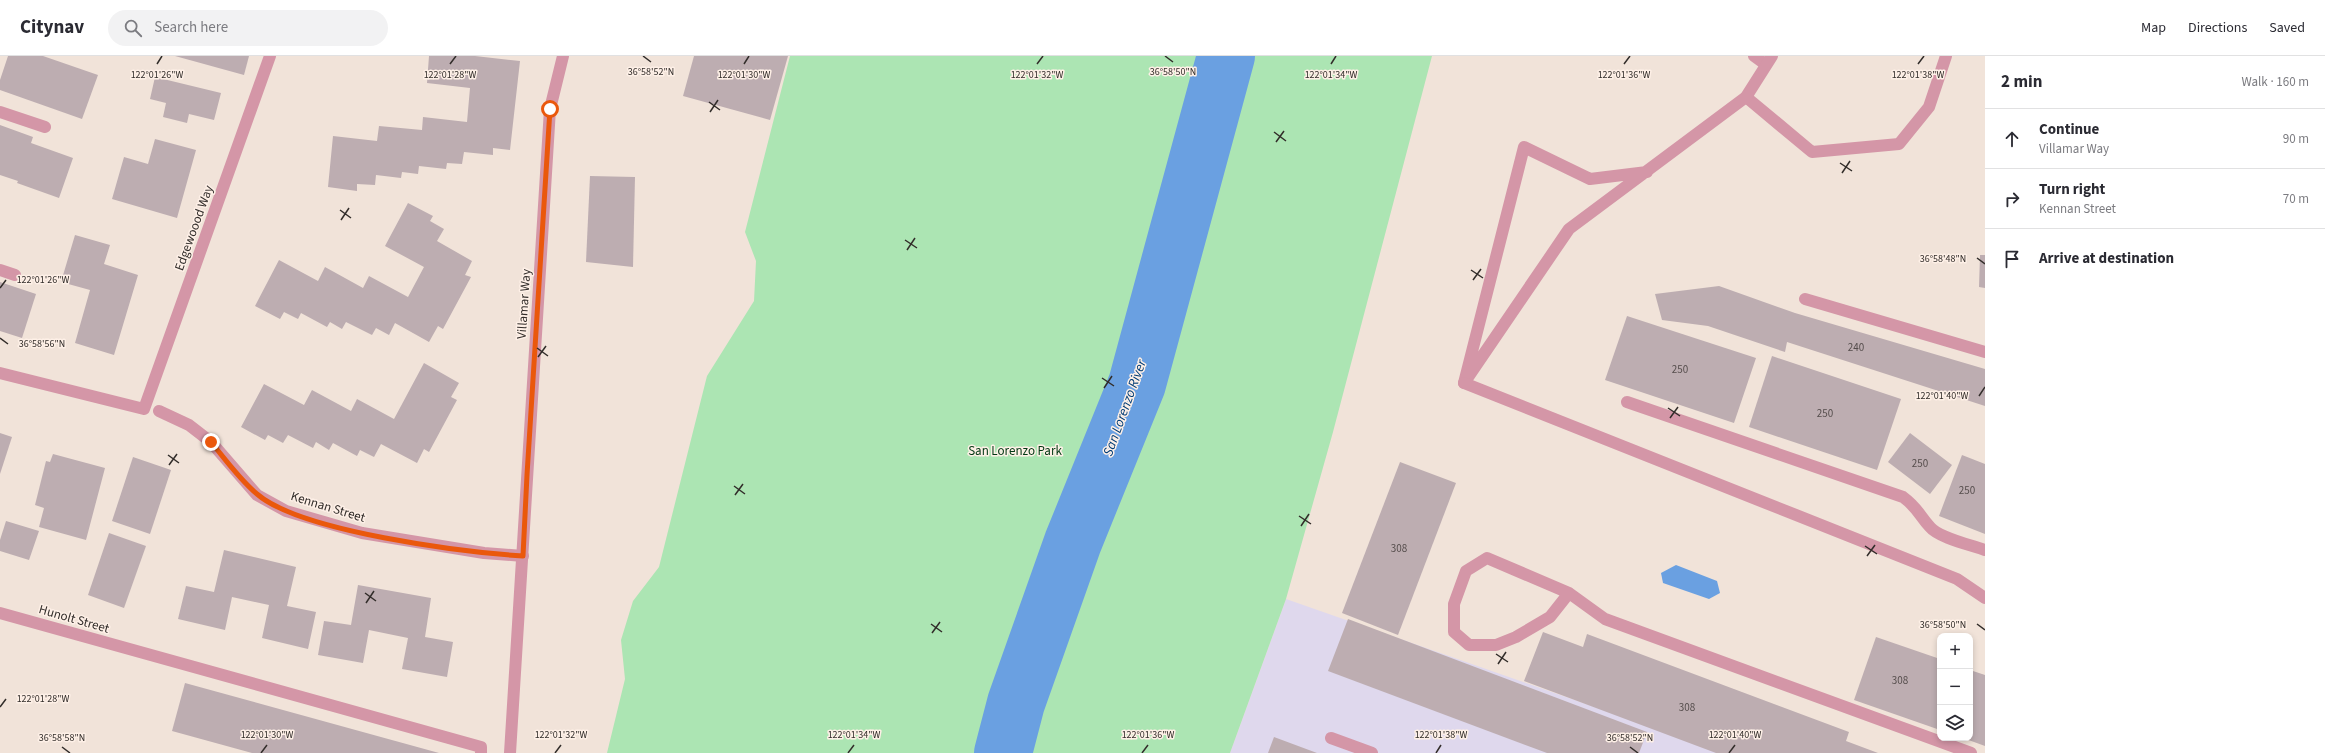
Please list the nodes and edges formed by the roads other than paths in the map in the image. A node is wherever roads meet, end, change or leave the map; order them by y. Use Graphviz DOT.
graph roads {
  1 [pos="270,56"];
  2 [pos="563,56"];
  3 [pos="1754,56"];
  4 [pos="1946,56"];
  5 [pos="1769,60"];
  6 [pos="1746,97"];
  7 [pos="0,112"];
  8 [pos="45,127"];
  9 [pos="1647,172"];
  10 [pos="0,270"];
  11 [pos="15,275"];
  12 [pos="1805,299"];
  13 [pos="1985,352"];
  14 [pos="0,373"];
  15 [pos="1464,383"];
  16 [pos="1627,402"];
  17 [pos="159,411"];
  18 [pos="1985,550"];
  19 [pos="523,556"];
  20 [pos="1569,593"];
  21 [pos="1985,598"];
  22 [pos="0,613"];
  23 [pos="1331,738"];
  24 [pos="481,753"];
  25 [pos="510,753"];
  26 [pos="1372,753"];
  27 [pos="1971,753"];
  1 -- 14 [label="street, Edgewoood Way"];
  2 -- 19 [label="street, Villamar Way"];
  3 -- 5 [label="street"];
  4 -- 6 [label="street"];
  5 -- 6 [label="street"];
  6 -- 9 [label="street"];
  7 -- 8 [label="street"];
  9 -- 15 [label="street"];
  9 -- 15 [label="street"];
  10 -- 11 [label="street"];
  12 -- 13 [label="street"];
  15 -- 21 [label="street"];
  16 -- 18 [label="street"];
  17 -- 19 [label="street, Kennan Street"];
  19 -- 25 [label="street, Villamar Way"];
  20 -- 20 [label="street"];
  20 -- 27 [label="street"];
  22 -- 24 [label="street, Hunolt Street"];
  23 -- 26 [label="street"];
}
